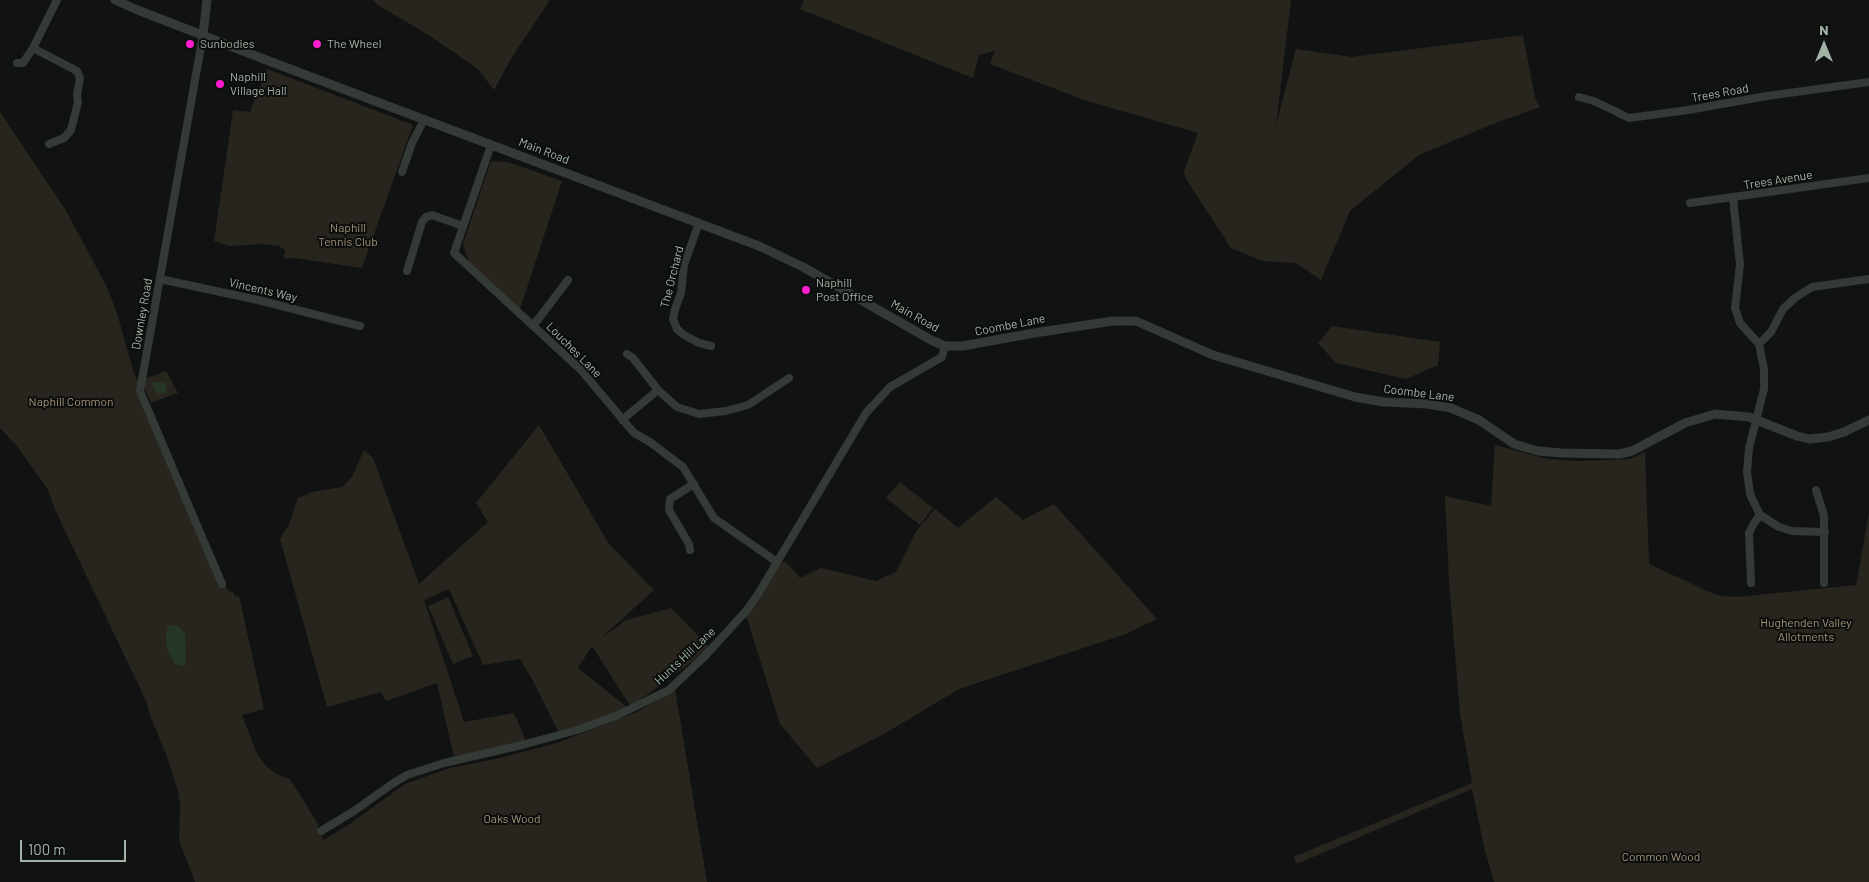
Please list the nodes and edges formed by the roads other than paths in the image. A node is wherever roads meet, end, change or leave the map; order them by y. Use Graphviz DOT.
graph roads {
  1 [pos="57,0"];
  2 [pos="115,0"];
  3 [pos="207,0"];
  4 [pos="203,35"];
  5 [pos="33,48"];
  6 [pos="16,62"];
  7 [pos="1869,82"];
  8 [pos="1579,97"];
  9 [pos="424,120"];
  10 [pos="49,144"];
  11 [pos="492,145"];
  12 [pos="402,172"];
  13 [pos="1869,178"];
  14 [pos="1733,198"];
  15 [pos="1690,204"];
  16 [pos="699,223"];
  17 [pos="463,226"];
  18 [pos="408,271"];
  19 [pos="160,279"];
  20 [pos="1869,279"];
  21 [pos="568,280"];
  22 [pos="360,326"];
  23 [pos="533,326"];
  24 [pos="702,335"];
  25 [pos="699,343"];
  26 [pos="1759,344"];
  27 [pos="711,346"];
  28 [pos="949,346"];
  29 [pos="627,354"];
  30 [pos="789,378"];
  31 [pos="658,390"];
  32 [pos="622,420"];
  33 [pos="1758,420"];
  34 [pos="1869,420"];
  35 [pos="694,484"];
  36 [pos="1816,490"];
  37 [pos="1760,515"];
  38 [pos="1825,532"];
  39 [pos="690,550"];
  40 [pos="777,562"];
  41 [pos="1751,583"];
  42 [pos="1824,583"];
  43 [pos="222,584"];
  44 [pos="321,831"];
  1 -- 5 [label="street"];
  2 -- 4 [label="street, Main Road"];
  3 -- 4 [label="street"];
  4 -- 9 [label="street, Main Road"];
  4 -- 19 [label="street, Downley Road"];
  5 -- 6 [label="street"];
  5 -- 10 [label="street"];
  7 -- 8 [label="street, Trees Road"];
  9 -- 11 [label="street, Main Road"];
  9 -- 12 [label="street"];
  11 -- 16 [label="street, Main Road"];
  11 -- 17 [label="street, Louches Lane"];
  13 -- 14 [label="street, Trees Avenue"];
  14 -- 15 [label="street, Trees Avenue"];
  14 -- 26 [label="street"];
  16 -- 25 [label="street, The Orchard"];
  16 -- 28 [label="street, Main Road"];
  17 -- 18 [label="street"];
  17 -- 23 [label="street, Louches Lane"];
  19 -- 22 [label="street, Vincents Way"];
  19 -- 43 [label="street, Downley Road"];
  20 -- 26 [label="street"];
  21 -- 23 [label="street"];
  23 -- 32 [label="street, Louches Lane"];
  24 -- 25 [label="street"];
  25 -- 27 [label="street, The Orchard"];
  26 -- 33 [label="street"];
  28 -- 33 [label="street, Coombe Lane"];
  28 -- 40 [label="street, Hunts Hill Lane"];
  29 -- 31 [label="street"];
  30 -- 31 [label="street"];
  31 -- 32 [label="street"];
  32 -- 35 [label="street, Louches Lane"];
  33 -- 34 [label="street, Coombe Lane"];
  33 -- 37 [label="street"];
  35 -- 39 [label="street"];
  35 -- 40 [label="street, Louches Lane"];
  36 -- 38 [label="street"];
  37 -- 38 [label="street"];
  37 -- 41 [label="street"];
  38 -- 42 [label="street"];
  40 -- 44 [label="street, Hunts Hill Lane"];
}
